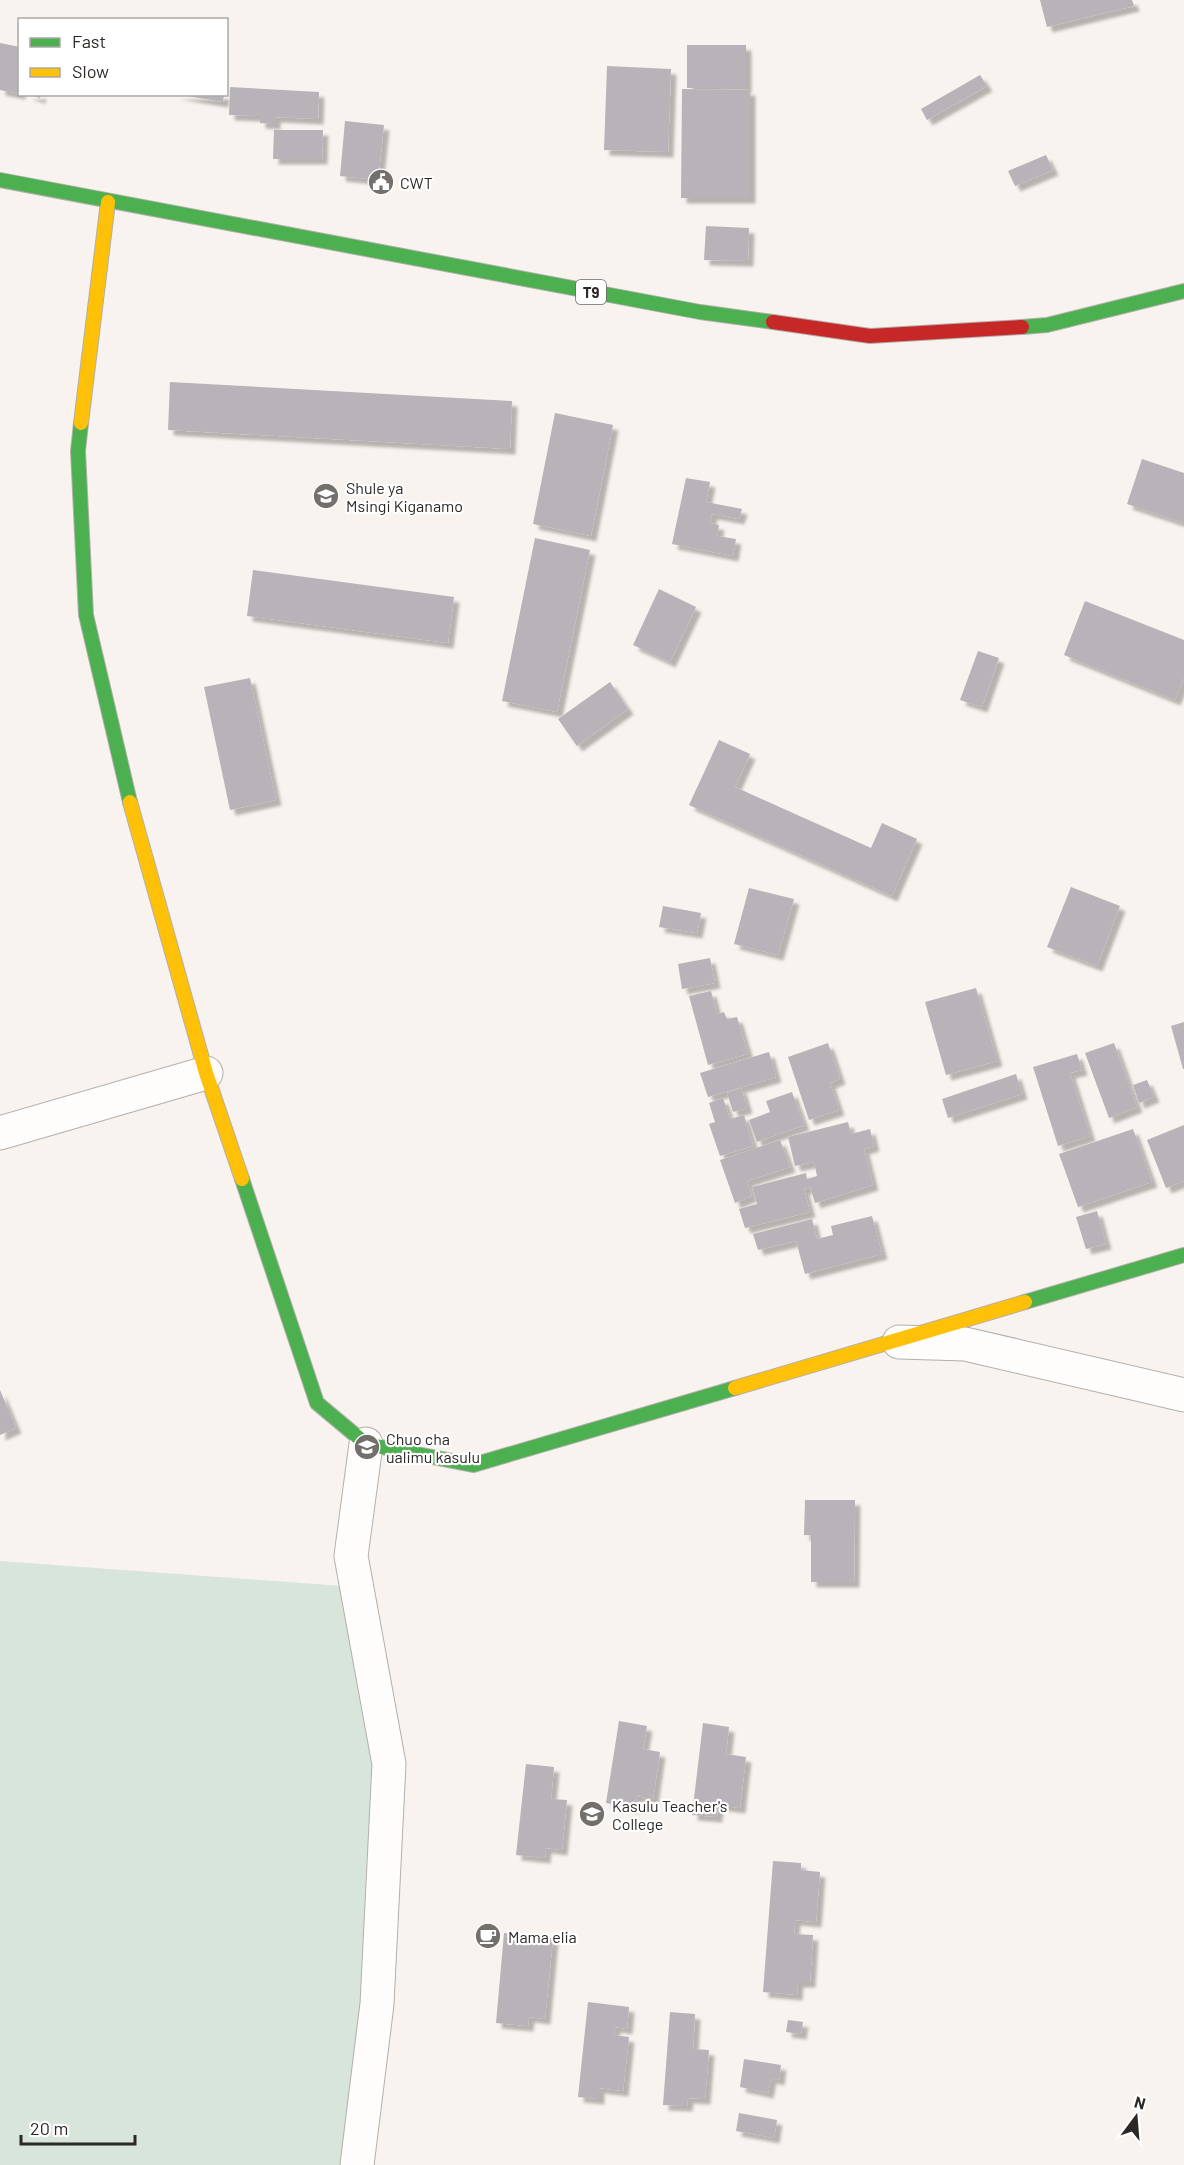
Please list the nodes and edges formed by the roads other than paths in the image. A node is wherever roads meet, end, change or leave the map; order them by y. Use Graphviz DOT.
graph roads {
  1 [pos="0,180"];
  2 [pos="108,202"];
  3 [pos="1184,291"];
  4 [pos="206,1072"];
  5 [pos="0,1133"];
  6 [pos="1184,1255"];
  7 [pos="892,1341"];
  8 [pos="1184,1395"];
  9 [pos="366,1444"];
  10 [pos="357,2165"];
  1 -- 2 [label="main road, T9"];
  2 -- 3 [label="main road, T9"];
  2 -- 4 [label="main road"];
  4 -- 5 [label="street"];
  4 -- 9 [label="main road"];
  6 -- 7 [label="main road"];
  7 -- 8 [label="street"];
  7 -- 9 [label="main road"];
  9 -- 10 [label="street"];
}
